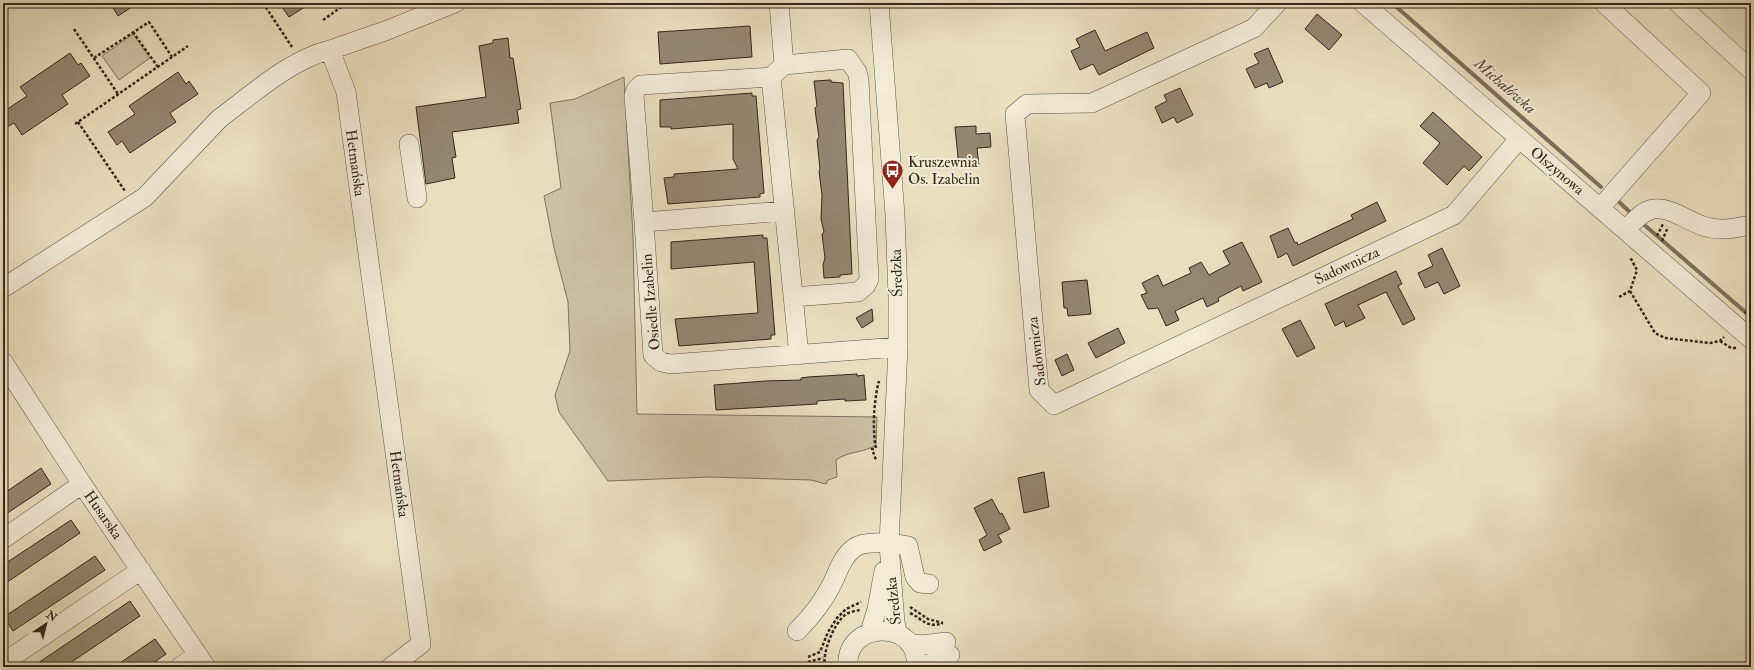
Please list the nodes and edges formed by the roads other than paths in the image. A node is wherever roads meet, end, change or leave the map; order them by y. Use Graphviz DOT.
graph roads {
  1 [pos="455,3"];
  2 [pos="779,3"];
  3 [pos="879,3"];
  4 [pos="1276,3"];
  5 [pos="1363,3"];
  6 [pos="1604,3"];
  7 [pos="1678,3"];
  8 [pos="330,50"];
  9 [pos="1751,70"];
  10 [pos="778,71"];
  11 [pos="1519,139"];
  12 [pos="409,144"];
  13 [pos="417,198"];
  14 [pos="1600,208"];
  15 [pos="785,211"];
  16 [pos="644,222"];
  17 [pos="1751,225"];
  18 [pos="1626,230"];
  19 [pos="3,288"];
  20 [pos="794,297"];
  21 [pos="1751,338"];
  22 [pos="898,347"];
  23 [pos="799,355"];
  24 [pos="3,362"];
  25 [pos="82,484"];
  26 [pos="3,539"];
  27 [pos="889,544"];
  28 [pos="141,570"];
  29 [pos="929,584"];
  30 [pos="797,631"];
  31 [pos="870,632"];
  32 [pos="904,639"];
  33 [pos="202,661"];
  34 [pos="3,663"];
  35 [pos="834,664"];
  36 [pos="180,667"];
  37 [pos="391,667"];
  38 [pos="916,667"];
  39 [pos="922,667"];
  1 -- 8 [label="street"];
  2 -- 10 [label="street"];
  3 -- 22 [label="street, Średzka"];
  4 -- 11 [label="street, Sadownicza"];
  5 -- 11 [label="street, Olszynowa"];
  6 -- 14 [label="street"];
  7 -- 9 [label="street"];
  8 -- 19 [label="street"];
  8 -- 37 [label="street, Hetmańska"];
  10 -- 15 [label="street"];
  10 -- 16 [label="street, Osiedle Izabelin"];
  10 -- 20 [label="street, Osiedle Izabelin"];
  11 -- 14 [label="street, Olszynowa"];
  12 -- 13 [label="street"];
  14 -- 18 [label="street, Olszynowa"];
  15 -- 16 [label="street"];
  15 -- 20 [label="street"];
  16 -- 23 [label="street, Osiedle Izabelin"];
  17 -- 18 [label="street"];
  18 -- 21 [label="street, Olszynowa"];
  20 -- 23 [label="street"];
  22 -- 23 [label="street, Osiedle Izabelin"];
  22 -- 27 [label="street, Średzka"];
  24 -- 25 [label="street, Husarska"];
  25 -- 26 [label="street"];
  25 -- 28 [label="street, Husarska"];
  27 -- 29 [label="street"];
  27 -- 30 [label="street"];
  27 -- 31 [label="street, Średzka"];
  27 -- 32 [label="street, Średzka"];
  28 -- 33 [label="street, Husarska"];
  28 -- 34 [label="street"];
  31 -- 32 [label="street"];
  31 -- 35 [label="street"];
  32 -- 38 [label="street, Średzka"];
  32 -- 39 [label="street"];
  33 -- 36 [label="street"];
}
